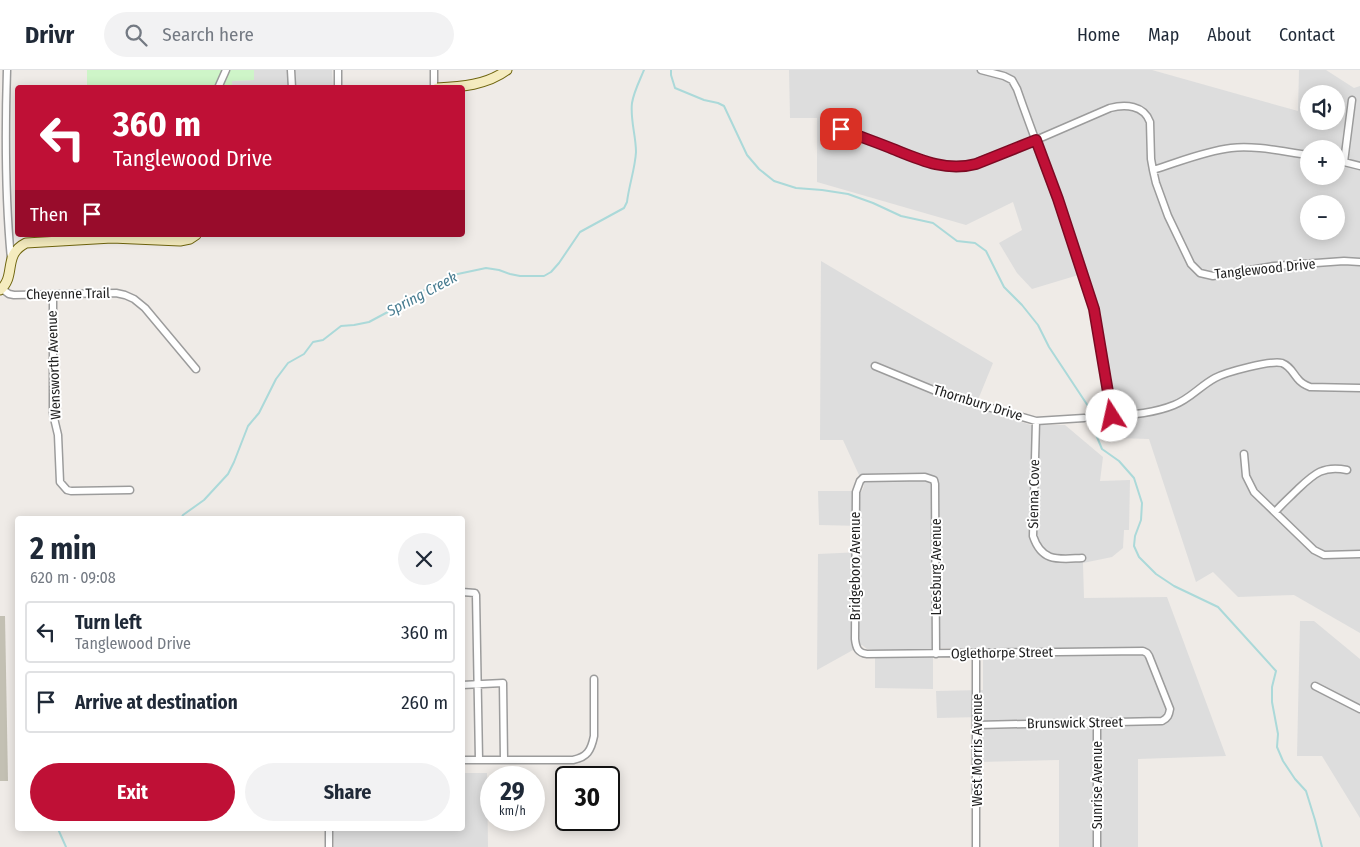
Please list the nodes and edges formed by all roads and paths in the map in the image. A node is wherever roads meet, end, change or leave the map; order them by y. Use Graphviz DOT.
graph roads {
  1 [pos="7,70"];
  2 [pos="226,70"];
  3 [pos="291,70"];
  4 [pos="338,70"];
  5 [pos="434,70"];
  6 [pos="507,70"];
  7 [pos="981,70"];
  8 [pos="219,85"];
  9 [pos="292,85"];
  10 [pos="338,85"];
  11 [pos="436,85"];
  12 [pos="465,86"];
  13 [pos="1352,100"];
  14 [pos="834,120"];
  15 [pos="1036,140"];
  16 [pos="1300,154"];
  17 [pos="1345,154"];
  18 [pos="1345,162"];
  19 [pos="1360,166"];
  20 [pos="1153,170"];
  21 [pos="193,237"];
  22 [pos="11,260"];
  23 [pos="1360,262"];
  24 [pos="1,290"];
  25 [pos="53,295"];
  26 [pos="875,366"];
  27 [pos="196,369"];
  28 [pos="1360,388"];
  29 [pos="1112,416"];
  30 [pos="1103,417"];
  31 [pos="1084,418"];
  32 [pos="1036,421"];
  33 [pos="1244,454"];
  34 [pos="1347,470"];
  35 [pos="934,480"];
  36 [pos="130,490"];
  37 [pos="1275,512"];
  38 [pos="1360,554"];
  39 [pos="1082,558"];
  40 [pos="465,592"];
  41 [pos="858,651"];
  42 [pos="936,654"];
  43 [pos="976,654"];
  44 [pos="594,679"];
  45 [pos="477,684"];
  46 [pos="465,685"];
  47 [pos="1315,686"];
  48 [pos="1360,709"];
  49 [pos="1170,714"];
  50 [pos="1097,722"];
  51 [pos="977,725"];
  52 [pos="465,760"];
  53 [pos="478,760"];
  54 [pos="504,760"];
  55 [pos="329,831"];
  56 [pos="329,847"];
  57 [pos="976,847"];
  58 [pos="1097,847"];
  1 -- 22 [label="street"];
  2 -- 8 [label="street"];
  3 -- 9 [label="street"];
  4 -- 10 [label="street"];
  5 -- 11 [label="street"];
  6 -- 12 [label="street"];
  7 -- 15 [label="street"];
  13 -- 17 [label="street"];
  14 -- 15 [label="street, Tanglewood Drive"];
  15 -- 20 [label="street, Tanglewood Drive"];
  15 -- 29 [label="street"];
  16 -- 20 [label="street"];
  18 -- 19 [label="street"];
  20 -- 23 [label="street, Tanglewood Drive"];
  21 -- 22 [label="street"];
  22 -- 24 [label="street"];
  24 -- 25 [label="street, Cheyenne Trail"];
  25 -- 27 [label="street, Cheyenne Trail"];
  25 -- 36 [label="street, Wensworth Avenue"];
  26 -- 32 [label="street, Thornbury Drive"];
  28 -- 29 [label="street"];
  29 -- 30 [label="street"];
  31 -- 32 [label="street, Thornbury Drive"];
  32 -- 39 [label="street, Sienna Cove"];
  33 -- 37 [label="street"];
  34 -- 37 [label="street"];
  35 -- 41 [label="street, Bridgeboro Avenue"];
  35 -- 42 [label="street, Leesburg Avenue"];
  37 -- 38 [label="street"];
  40 -- 45 [label="street"];
  41 -- 42 [label="street, Oglethorpe Street"];
  42 -- 43 [label="street, Oglethorpe Street"];
  43 -- 49 [label="street, Oglethorpe Street"];
  43 -- 51 [label="street, West Morris Avenue"];
  44 -- 54 [label="street"];
  45 -- 46 [label="street"];
  45 -- 53 [label="street"];
  45 -- 54 [label="street"];
  47 -- 48 [label="street"];
  49 -- 50 [label="street, Brunswick Street"];
  50 -- 51 [label="street, Brunswick Street"];
  50 -- 58 [label="street, Sunrise Avenue"];
  51 -- 57 [label="street, West Morris Avenue"];
  52 -- 53 [label="street"];
  53 -- 54 [label="street"];
  55 -- 56 [label="street"];
}
